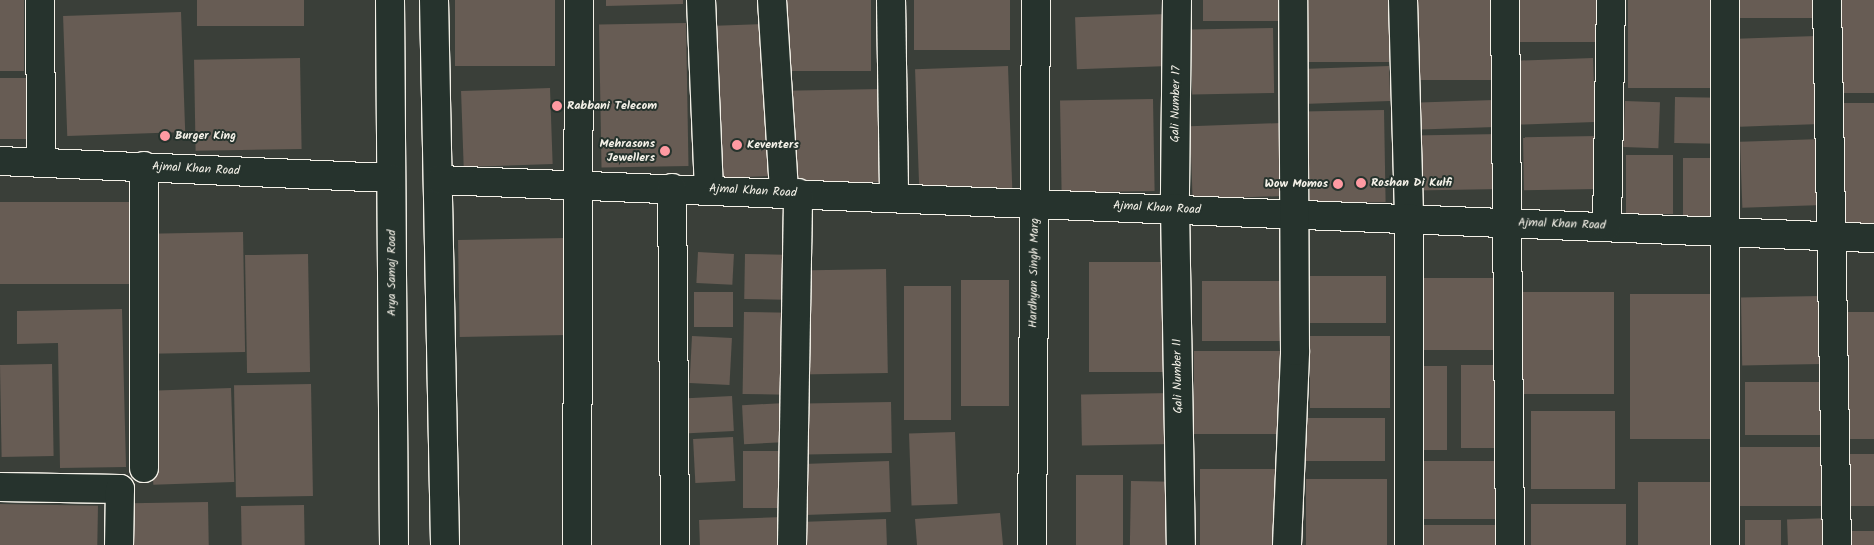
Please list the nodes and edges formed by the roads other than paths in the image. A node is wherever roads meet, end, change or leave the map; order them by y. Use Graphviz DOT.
graph roads {
  1 [pos="40,0"];
  2 [pos="390,0"];
  3 [pos="434,0"];
  4 [pos="579,0"];
  5 [pos="701,0"];
  6 [pos="772,0"];
  7 [pos="891,0"];
  8 [pos="1036,0"];
  9 [pos="1177,0"];
  10 [pos="1293,0"];
  11 [pos="1403,0"];
  12 [pos="1505,0"];
  13 [pos="1611,0"];
  14 [pos="1725,0"];
  15 [pos="1827,0"];
  16 [pos="0,161"];
  17 [pos="42,162"];
  18 [pos="144,166"];
  19 [pos="391,178"];
  20 [pos="440,180"];
  21 [pos="579,185"];
  22 [pos="672,188"];
  23 [pos="709,189"];
  24 [pos="791,193"];
  25 [pos="894,197"];
  26 [pos="1035,202"];
  27 [pos="1175,208"];
  28 [pos="1294,218"];
  29 [pos="1409,218"];
  30 [pos="1505,222"];
  31 [pos="1607,226"];
  32 [pos="1728,232"];
  33 [pos="1829,235"];
  34 [pos="1874,238"];
  35 [pos="144,468"];
  36 [pos="0,487"];
  37 [pos="119,545"];
  38 [pos="394,545"];
  39 [pos="445,545"];
  40 [pos="576,545"];
  41 [pos="675,545"];
  42 [pos="792,545"];
  43 [pos="1032,545"];
  44 [pos="1181,545"];
  45 [pos="1287,545"];
  46 [pos="1409,545"];
  47 [pos="1510,545"];
  48 [pos="1725,545"];
  49 [pos="1837,545"];
  1 -- 17 [label="street"];
  2 -- 19 [label="street, Arya Samaj Road"];
  3 -- 20 [label="street"];
  4 -- 21 [label="street"];
  5 -- 23 [label="street"];
  6 -- 24 [label="street"];
  7 -- 25 [label="street"];
  8 -- 26 [label="street, Hardhyan Singh Marg"];
  9 -- 27 [label="street, Gali Number 17"];
  10 -- 28 [label="street"];
  11 -- 29 [label="street"];
  12 -- 30 [label="street"];
  13 -- 31 [label="street"];
  14 -- 32 [label="street"];
  15 -- 33 [label="street"];
  16 -- 17 [label="street, Ajmal Khan Road"];
  17 -- 18 [label="street, Ajmal Khan Road"];
  18 -- 19 [label="street, Ajmal Khan Road"];
  18 -- 35 [label="street"];
  19 -- 38 [label="street, Arya Samaj Road"];
  20 -- 21 [label="street, Ajmal Khan Road"];
  20 -- 39 [label="street"];
  21 -- 22 [label="street, Ajmal Khan Road"];
  21 -- 40 [label="street"];
  22 -- 23 [label="street, Ajmal Khan Road"];
  22 -- 41 [label="street"];
  23 -- 24 [label="street, Ajmal Khan Road"];
  24 -- 25 [label="street, Ajmal Khan Road"];
  24 -- 42 [label="street"];
  25 -- 26 [label="street, Ajmal Khan Road"];
  26 -- 27 [label="street, Ajmal Khan Road"];
  26 -- 43 [label="street, Hardhyan Singh Marg"];
  27 -- 28 [label="street, Ajmal Khan Road"];
  27 -- 44 [label="street, Gali Number 11"];
  28 -- 29 [label="street, Ajmal Khan Road"];
  28 -- 45 [label="street"];
  29 -- 30 [label="street, Ajmal Khan Road"];
  29 -- 46 [label="street"];
  30 -- 31 [label="street, Ajmal Khan Road"];
  30 -- 47 [label="street"];
  31 -- 32 [label="street, Ajmal Khan Road"];
  32 -- 33 [label="street, Ajmal Khan Road"];
  32 -- 48 [label="street"];
  33 -- 34 [label="street, Ajmal Khan Road"];
  33 -- 49 [label="street"];
  36 -- 37 [label="street"];
}
